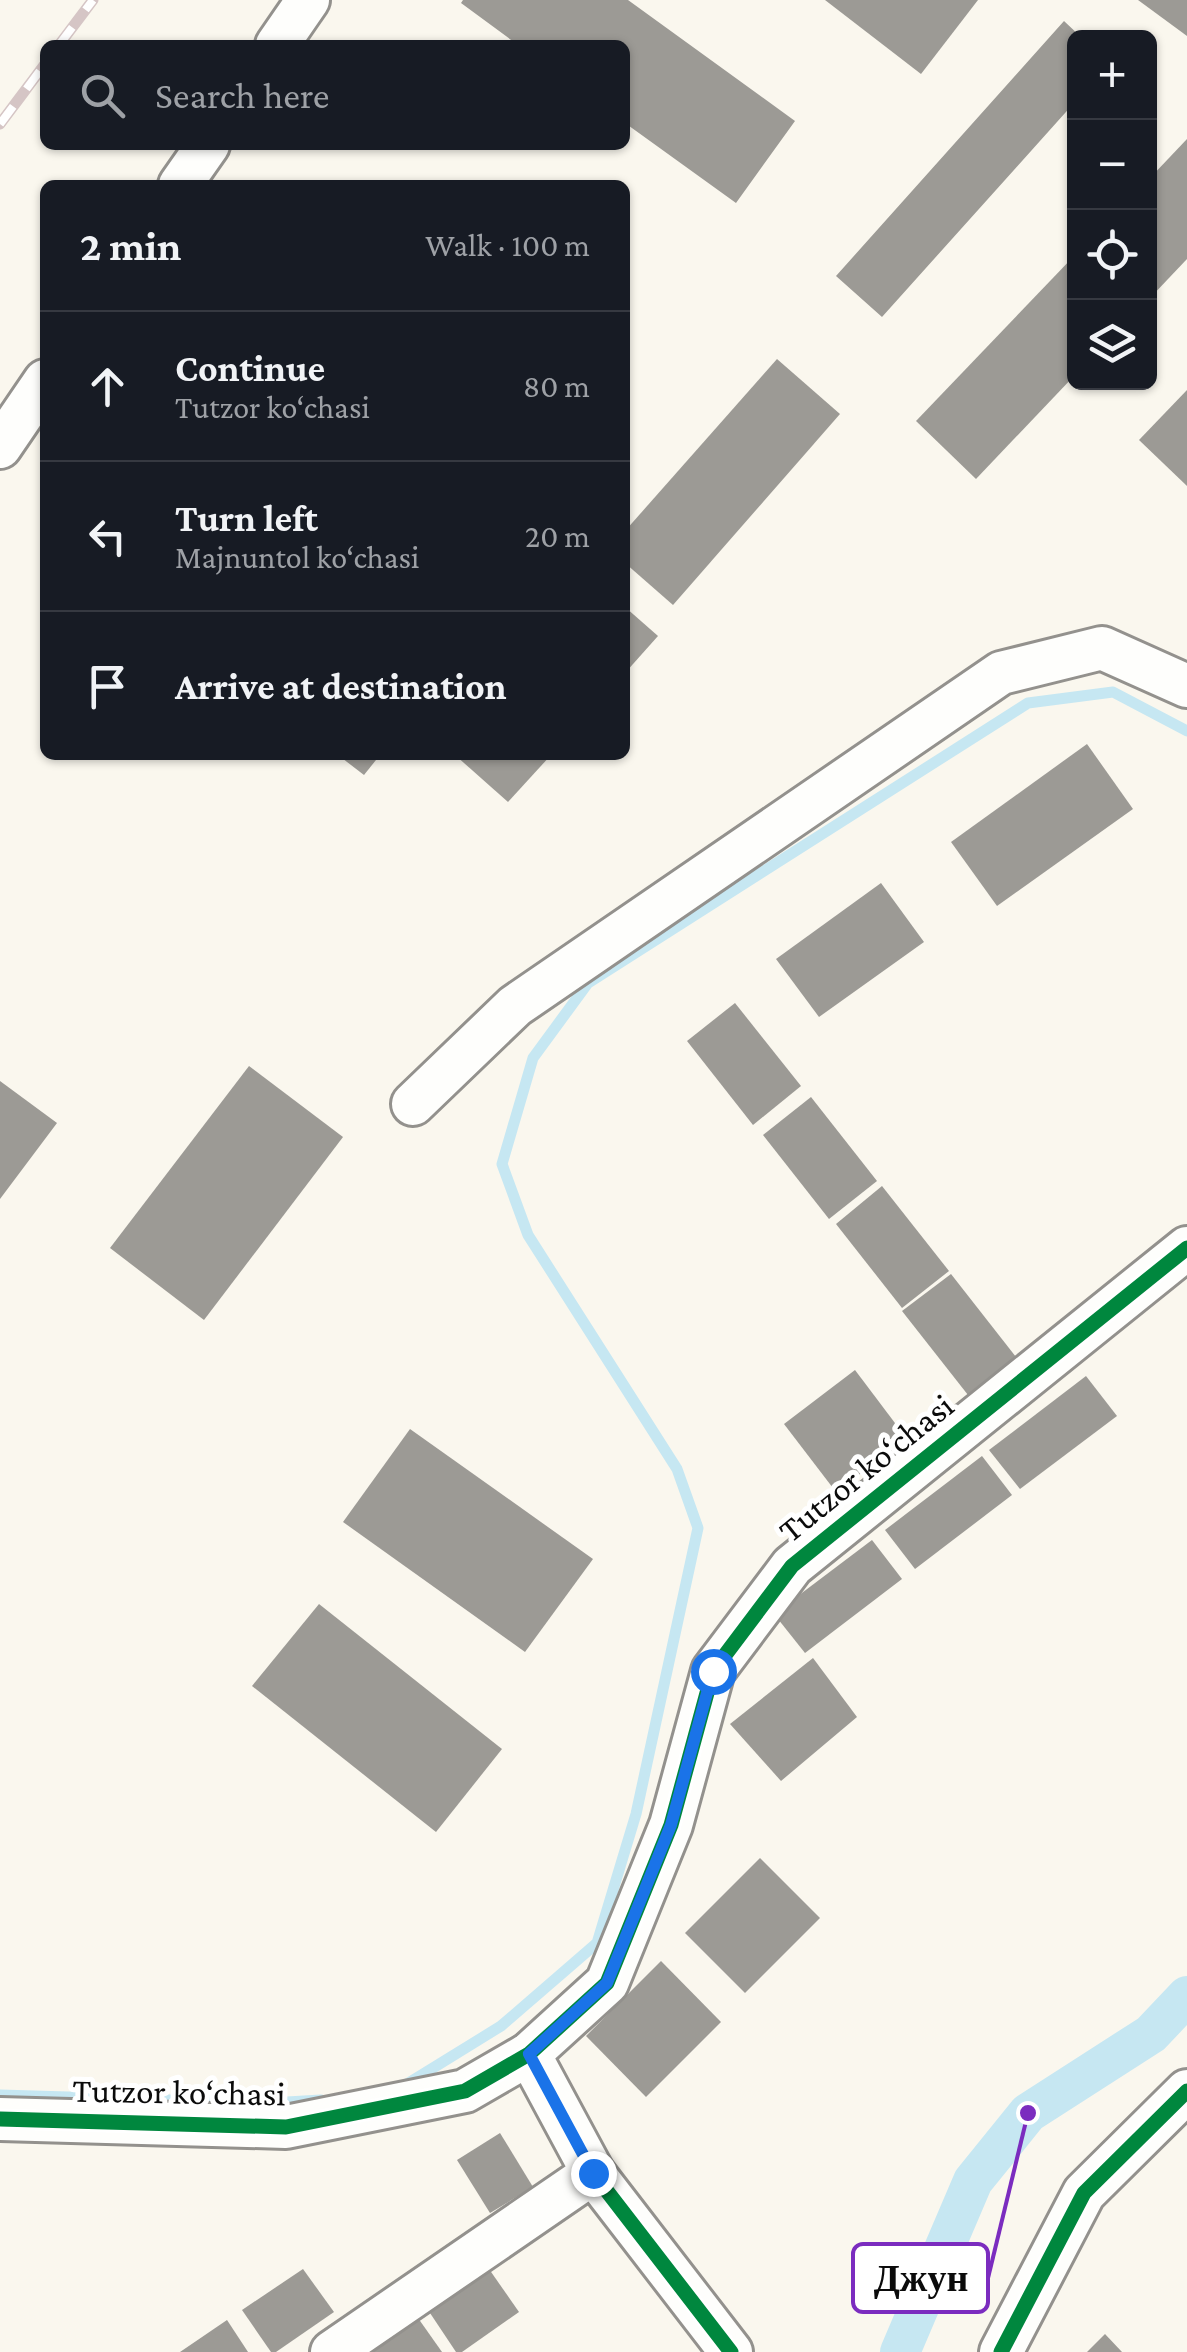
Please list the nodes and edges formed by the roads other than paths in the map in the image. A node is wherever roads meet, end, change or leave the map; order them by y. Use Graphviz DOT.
graph roads {
  1 [pos="308,0"];
  2 [pos="280,40"];
  3 [pos="204,150"];
  4 [pos="184,180"];
  5 [pos="40,389"];
  6 [pos="0,447"];
  7 [pos="1187,686"];
  8 [pos="413,1104"];
  9 [pos="1187,1248"];
  10 [pos="529,2054"];
  11 [pos="1187,2091"];
  12 [pos="0,2120"];
  13 [pos="593,2173"];
  14 [pos="332,2352"];
  15 [pos="731,2352"];
  16 [pos="1002,2352"];
  1 -- 2 [label="street"];
  3 -- 4 [label="street"];
  5 -- 6 [label="street"];
  7 -- 8 [label="street"];
  9 -- 10 [label="street, Tutzor ko‘chasi"];
  10 -- 12 [label="street, Tutzor ko‘chasi"];
  10 -- 13 [label="street"];
  11 -- 16 [label="street"];
  13 -- 14 [label="street"];
  13 -- 15 [label="street"];
}
